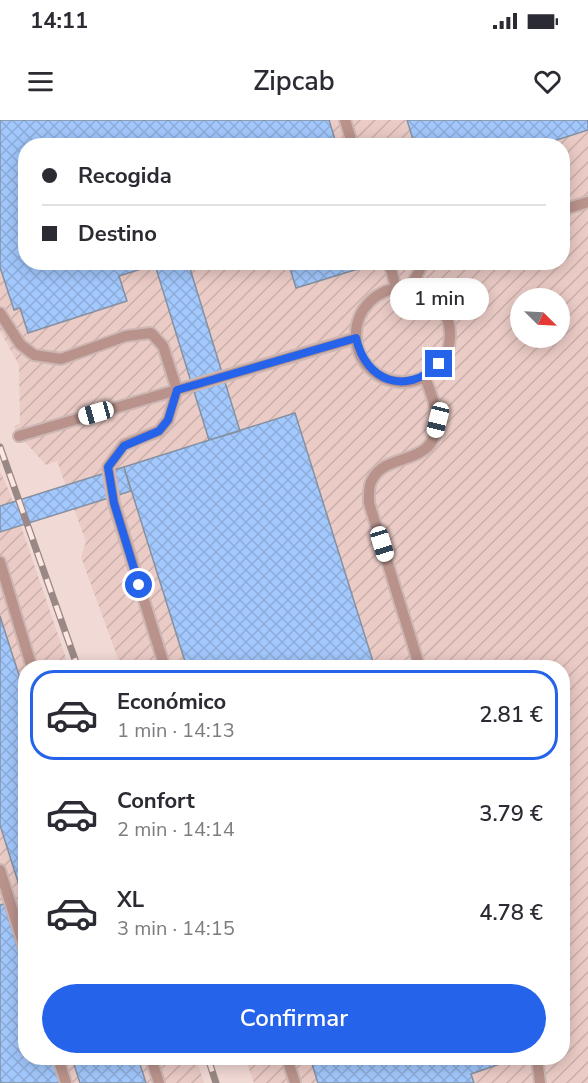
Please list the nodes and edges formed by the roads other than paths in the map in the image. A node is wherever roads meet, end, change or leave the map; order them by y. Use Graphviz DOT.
graph roads {
  1 [pos="345,120"];
  2 [pos="351,138"];
  3 [pos="588,202"];
  4 [pos="570,208"];
  5 [pos="391,270"];
  6 [pos="419,270"];
  7 [pos="396,288"];
  8 [pos="410,288"];
  9 [pos="0,313"];
  10 [pos="356,338"];
  11 [pos="425,376"];
  12 [pos="177,390"];
  13 [pos="20,436"];
  14 [pos="0,562"];
  15 [pos="30,660"];
  16 [pos="163,660"];
  17 [pos="418,660"];
  18 [pos="0,870"];
  19 [pos="18,927"];
  20 [pos="60,1065"];
  21 [pos="153,1065"];
  22 [pos="290,1065"];
  23 [pos="538,1065"];
  24 [pos="66,1083"];
  25 [pos="159,1083"];
  26 [pos="296,1083"];
  27 [pos="540,1083"];
  1 -- 2 [label="lane"];
  3 -- 4 [label="lane"];
  5 -- 7 [label="lane"];
  6 -- 8 [label="lane"];
  7 -- 8 [label="lane"];
  7 -- 10 [label="lane"];
  8 -- 11 [label="lane"];
  9 -- 12 [label="lane"];
  10 -- 11 [label="lane"];
  10 -- 12 [label="lane"];
  11 -- 17 [label="lane"];
  12 -- 13 [label="lane"];
  12 -- 16 [label="lane"];
  14 -- 15 [label="lane"];
  18 -- 19 [label="lane"];
  20 -- 24 [label="lane"];
  21 -- 25 [label="lane"];
  22 -- 26 [label="lane"];
  23 -- 27 [label="lane"];
}
